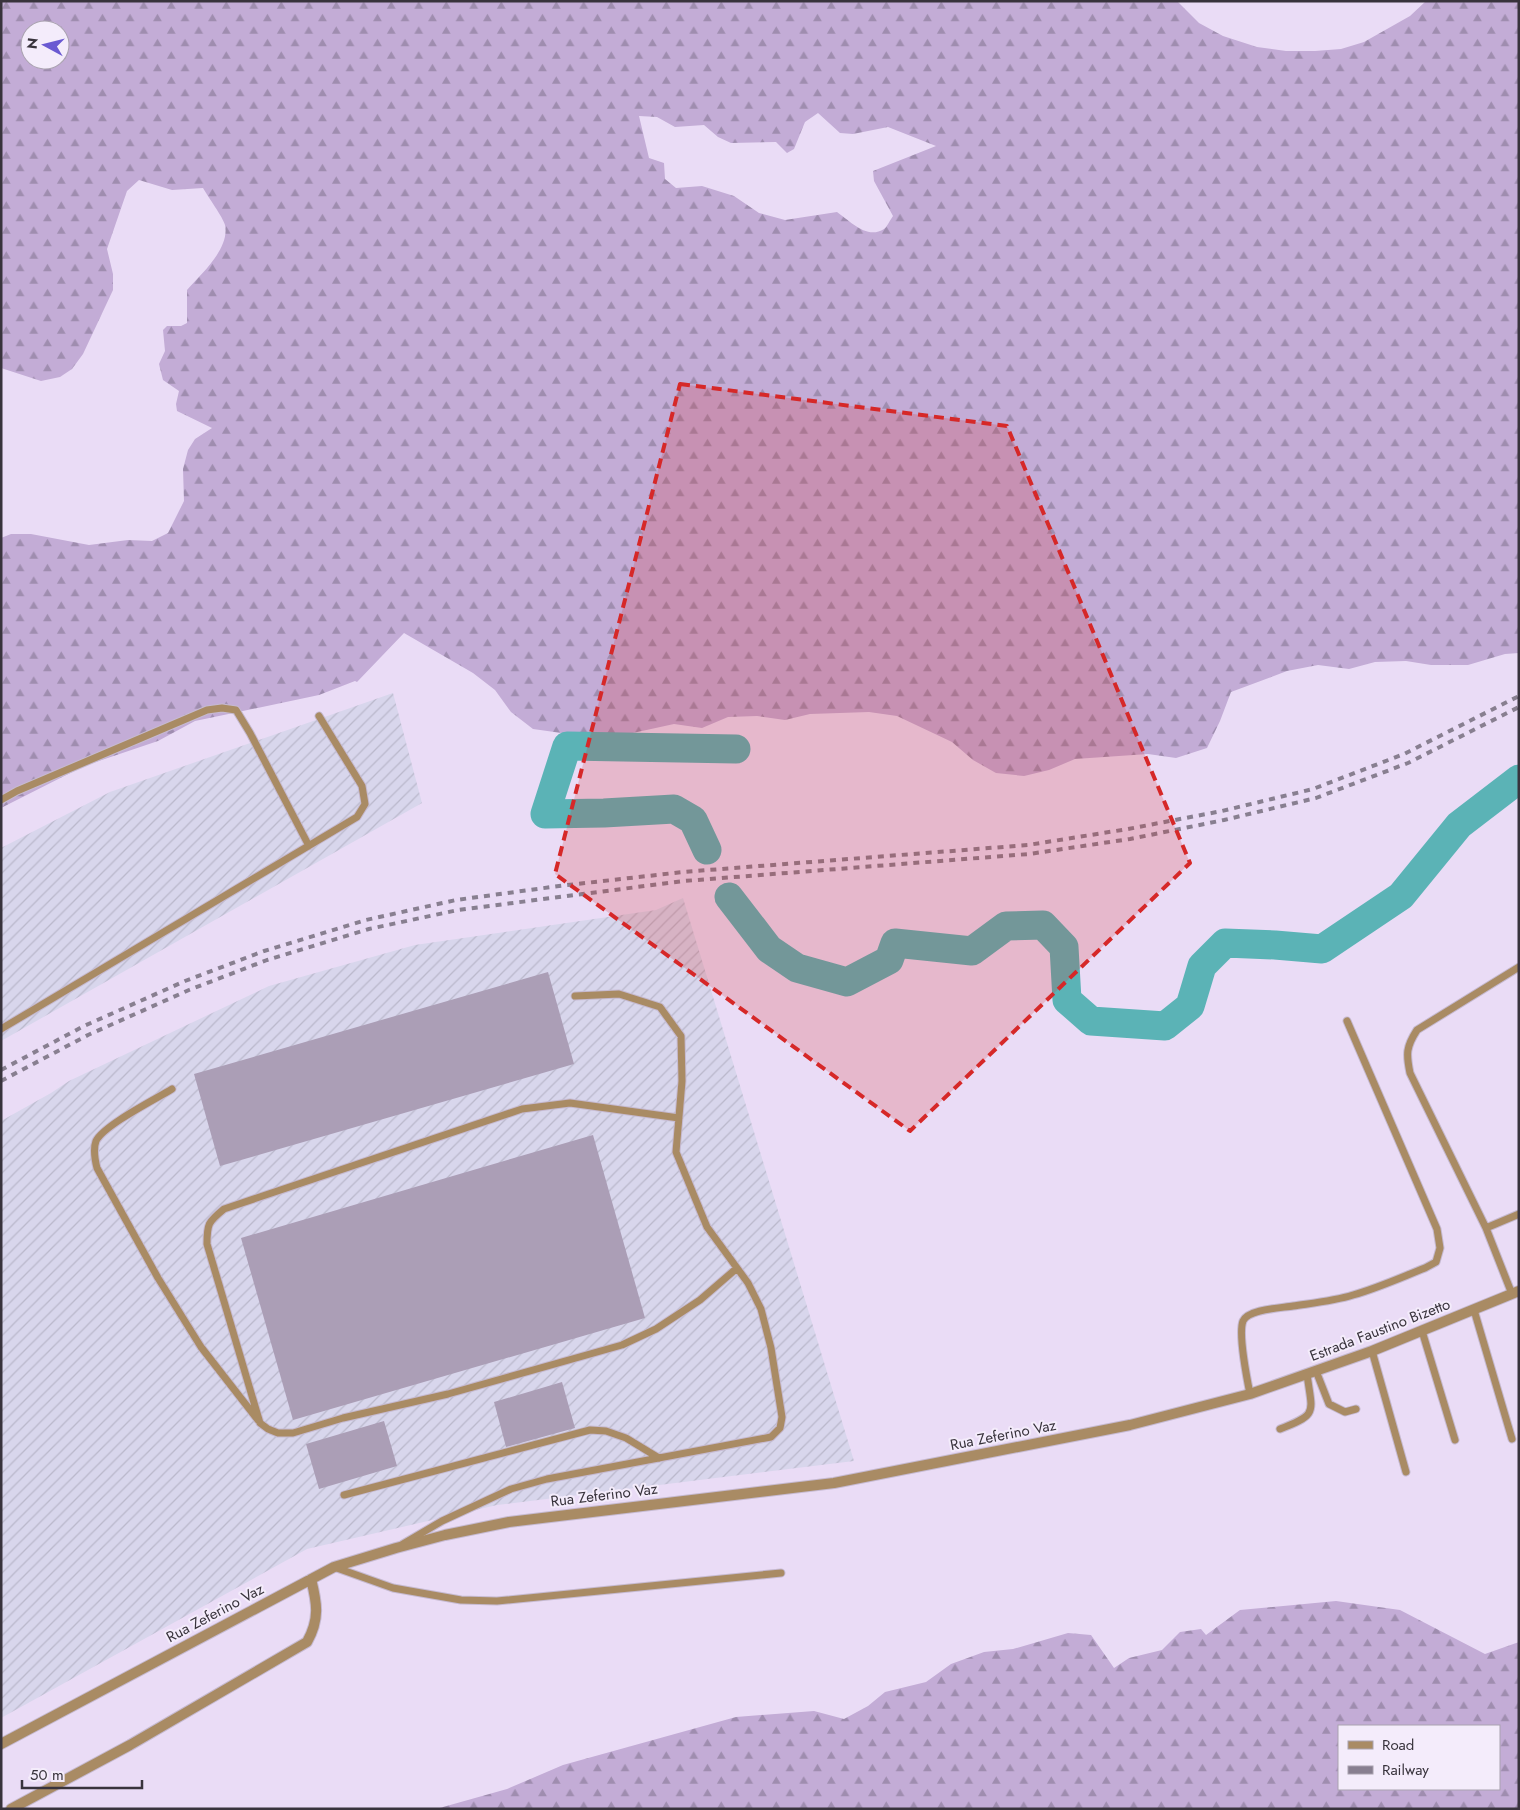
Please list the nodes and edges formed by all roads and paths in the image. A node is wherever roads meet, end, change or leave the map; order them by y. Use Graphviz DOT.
graph roads {
  1 [pos="319,716"];
  2 [pos="1,800"];
  3 [pos="309,846"];
  4 [pos="1519,967"];
  5 [pos="575,996"];
  6 [pos="1347,1021"];
  7 [pos="1,1028"];
  8 [pos="172,1089"];
  9 [pos="679,1118"];
  10 [pos="1519,1214"];
  11 [pos="1486,1228"];
  12 [pos="737,1268"];
  13 [pos="1515,1293"];
  14 [pos="1474,1310"];
  15 [pos="1422,1331"];
  16 [pos="1372,1351"];
  17 [pos="1311,1372"];
  18 [pos="1250,1394"];
  19 [pos="1356,1409"];
  20 [pos="260,1423"];
  21 [pos="1280,1429"];
  22 [pos="1512,1439"];
  23 [pos="1455,1440"];
  24 [pos="659,1458"];
  25 [pos="1406,1472"];
  26 [pos="344,1495"];
  27 [pos="396,1548"];
  28 [pos="334,1567"];
  29 [pos="781,1573"];
  30 [pos="311,1579"];
  31 [pos="1,1744"];
  32 [pos="11,1809"];
  1 -- 3 [label="lane"];
  2 -- 3 [label="lane"];
  3 -- 7 [label="lane"];
  4 -- 11 [label="lane"];
  5 -- 9 [label="lane"];
  6 -- 18 [label="lane"];
  8 -- 20 [label="lane"];
  9 -- 12 [label="lane"];
  9 -- 20 [label="lane"];
  10 -- 11 [label="lane"];
  11 -- 13 [label="lane"];
  12 -- 20 [label="lane"];
  12 -- 24 [label="lane"];
  13 -- 14 [label="street, Estrada Faustino Bizetto"];
  14 -- 15 [label="street, Estrada Faustino Bizetto"];
  14 -- 22 [label="lane"];
  15 -- 16 [label="street, Estrada Faustino Bizetto"];
  15 -- 23 [label="lane"];
  16 -- 17 [label="street, Estrada Faustino Bizetto"];
  16 -- 25 [label="lane"];
  17 -- 18 [label="street, Estrada Faustino Bizetto"];
  17 -- 19 [label="lane"];
  17 -- 21 [label="lane"];
  18 -- 27 [label="street, Rua Zeferino Vaz"];
  24 -- 26 [label="lane"];
  24 -- 27 [label="lane"];
  27 -- 28 [label="street, Rua Zeferino Vaz"];
  28 -- 29 [label="lane"];
  28 -- 30 [label="street, Rua Zeferino Vaz"];
  30 -- 31 [label="street, Rua Zeferino Vaz"];
  30 -- 32 [label="street"];
}
